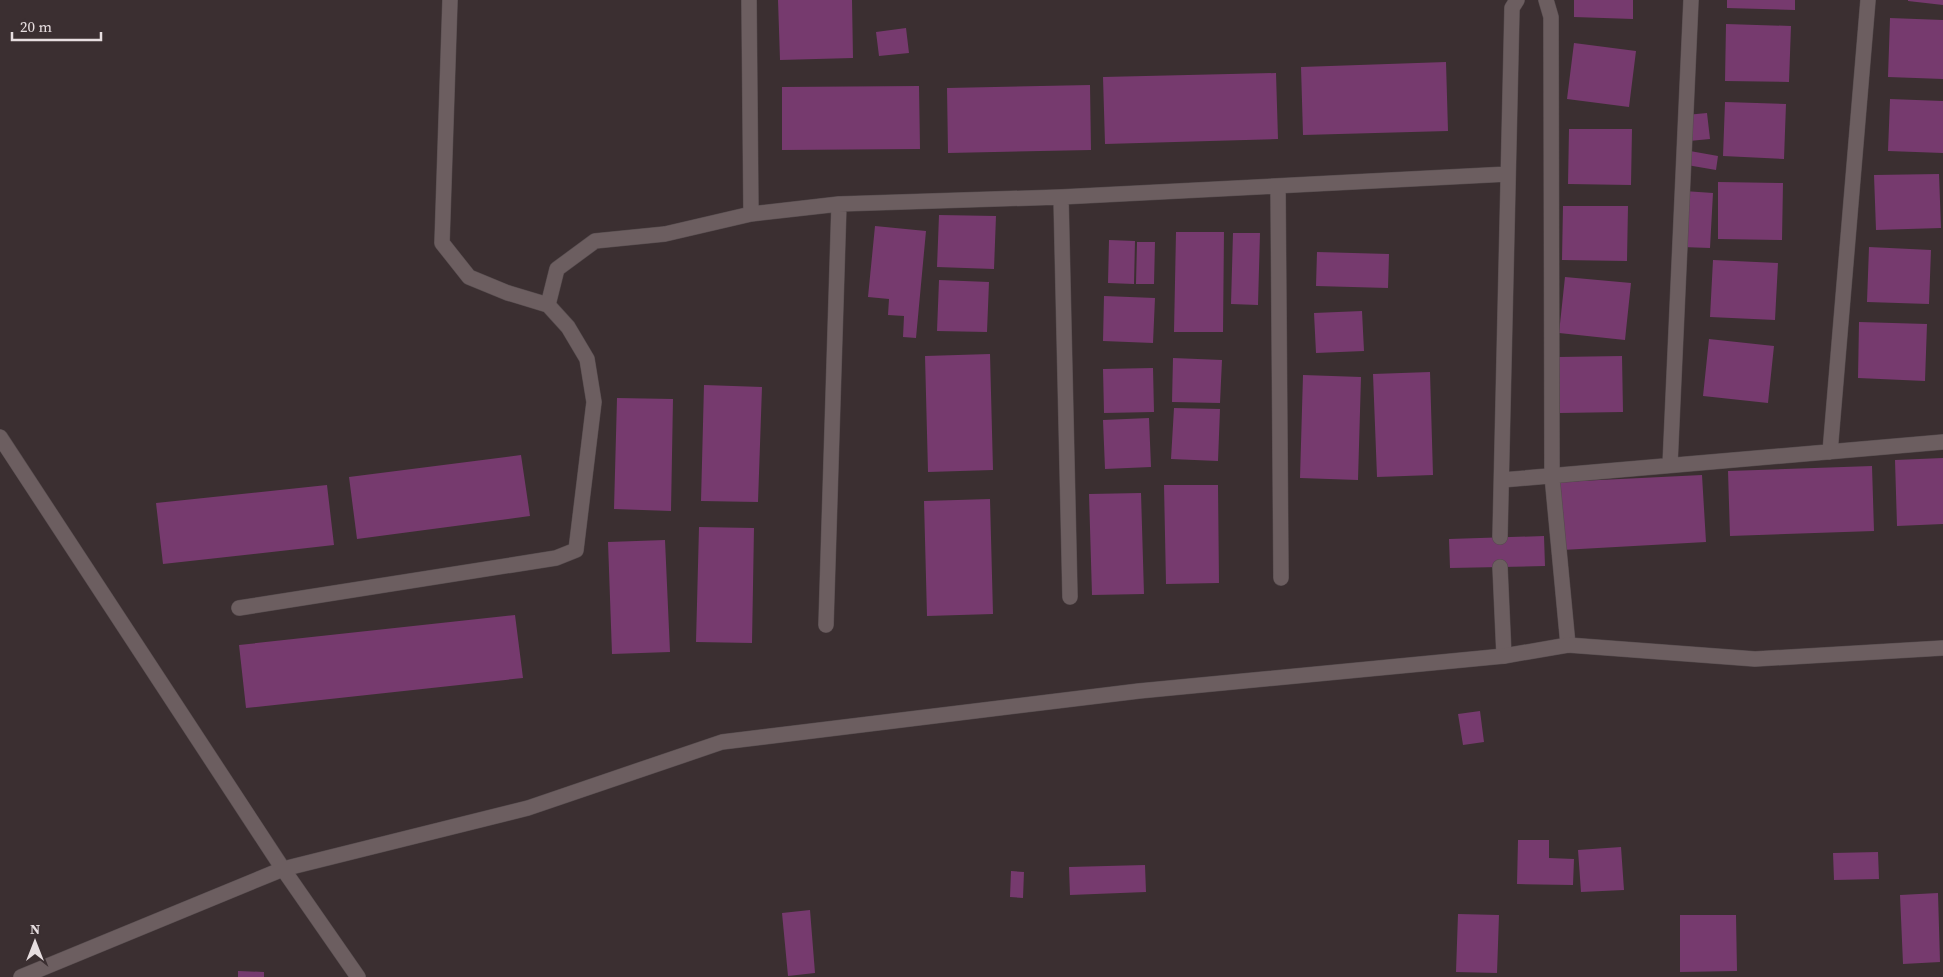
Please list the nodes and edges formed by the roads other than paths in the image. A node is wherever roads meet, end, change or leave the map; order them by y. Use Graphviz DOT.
graph roads {
  1 [pos="450,0"];
  2 [pos="749,0"];
  3 [pos="1546,0"];
  4 [pos="1691,0"];
  5 [pos="1868,0"];
  6 [pos="1513,3"];
  7 [pos="1508,174"];
  8 [pos="1278,186"];
  9 [pos="1061,197"];
  10 [pos="839,204"];
  11 [pos="751,214"];
  12 [pos="548,305"];
  13 [pos="0,437"];
  14 [pos="1943,442"];
  15 [pos="1830,452"];
  16 [pos="1670,465"];
  17 [pos="1552,476"];
  18 [pos="1502,480"];
  19 [pos="1500,537"];
  20 [pos="1500,567"];
  21 [pos="1281,578"];
  22 [pos="1070,597"];
  23 [pos="239,608"];
  24 [pos="826,625"];
  25 [pos="1568,645"];
  26 [pos="1943,648"];
  27 [pos="1504,656"];
  28 [pos="283,869"];
  29 [pos="21,977"];
  30 [pos="358,977"];
  1 -- 12 [label="street"];
  2 -- 11 [label="street"];
  3 -- 17 [label="street"];
  4 -- 16 [label="street"];
  5 -- 15 [label="street"];
  6 -- 7 [label="street"];
  7 -- 8 [label="street"];
  7 -- 18 [label="street"];
  8 -- 9 [label="street"];
  8 -- 21 [label="street"];
  9 -- 10 [label="street"];
  9 -- 22 [label="street"];
  10 -- 11 [label="street"];
  10 -- 24 [label="street"];
  11 -- 12 [label="street"];
  12 -- 23 [label="street"];
  13 -- 28 [label="street"];
  14 -- 15 [label="street"];
  15 -- 16 [label="street"];
  16 -- 17 [label="street"];
  17 -- 18 [label="street"];
  17 -- 25 [label="street"];
  18 -- 19 [label="street"];
  20 -- 27 [label="street"];
  25 -- 26 [label="street"];
  25 -- 27 [label="street"];
  27 -- 28 [label="street"];
  28 -- 29 [label="street"];
  28 -- 30 [label="street"];
}
